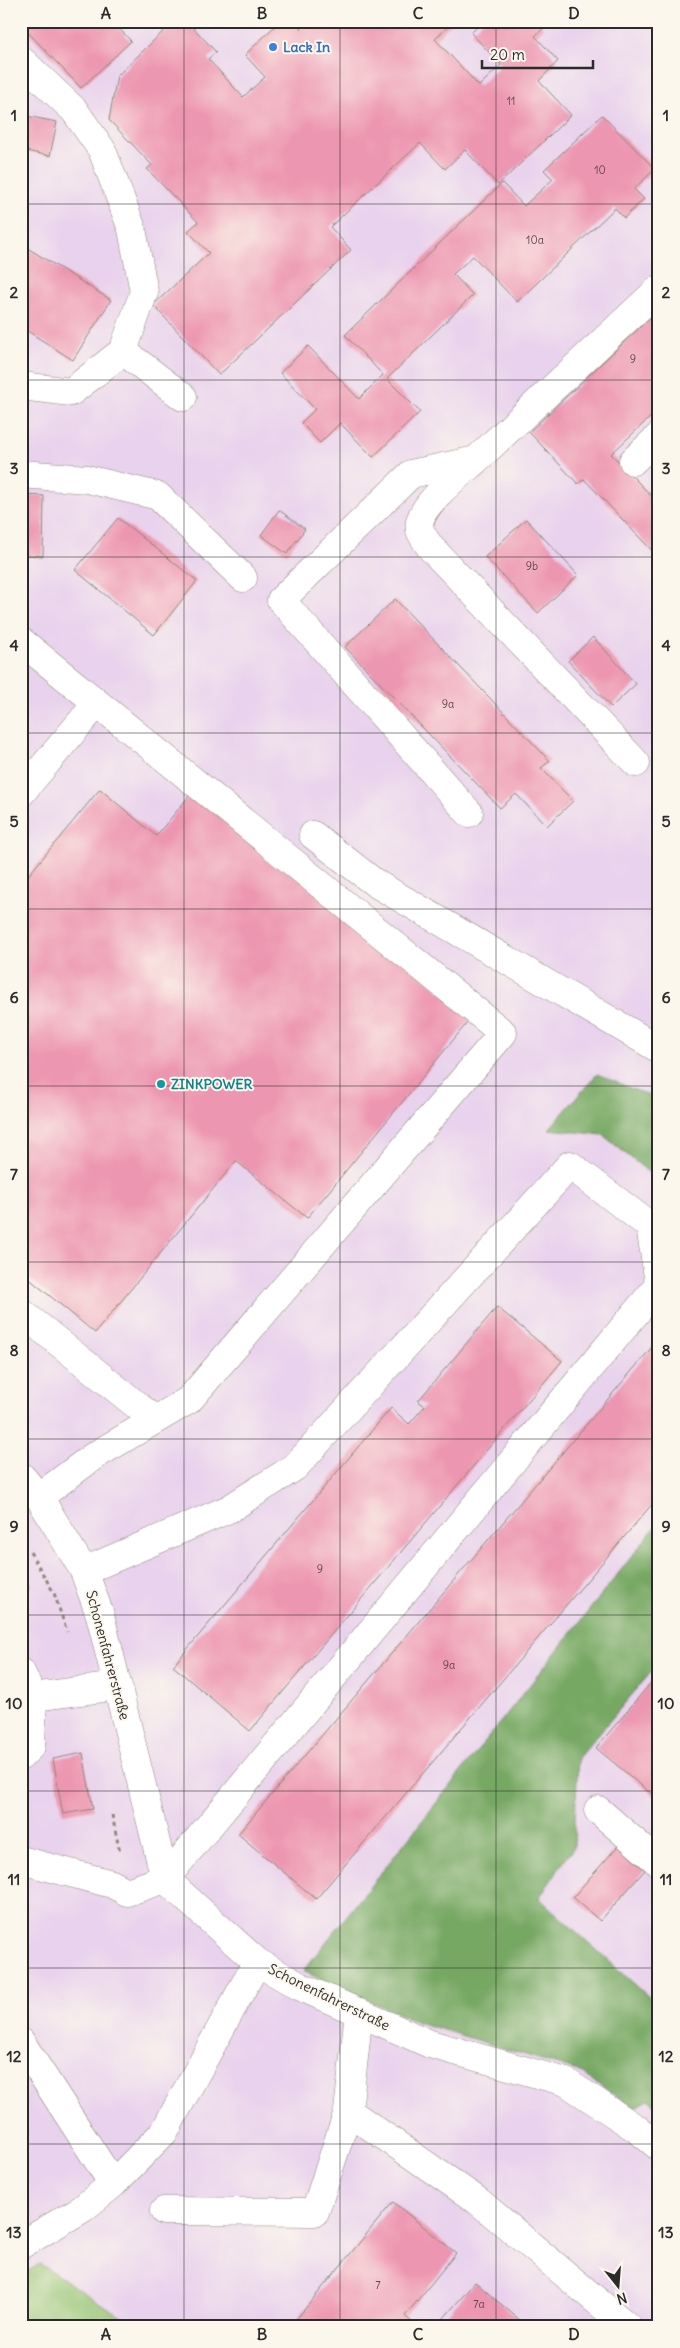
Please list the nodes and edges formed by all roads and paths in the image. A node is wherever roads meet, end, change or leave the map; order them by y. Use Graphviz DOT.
graph roads {
  1 [pos="21,60"];
  2 [pos="659,289"];
  3 [pos="123,351"];
  4 [pos="21,386"];
  5 [pos="183,397"];
  6 [pos="659,436"];
  7 [pos="476,460"];
  8 [pos="633,460"];
  9 [pos="21,474"];
  10 [pos="243,578"];
  11 [pos="21,641"];
  12 [pos="97,703"];
  13 [pos="636,763"];
  14 [pos="21,793"];
  15 [pos="469,813"];
  16 [pos="313,835"];
  17 [pos="659,1049"];
  18 [pos="659,1284"];
  19 [pos="21,1312"];
  20 [pos="155,1420"];
  21 [pos="21,1476"];
  22 [pos="39,1497"];
  23 [pos="84,1571"];
  24 [pos="21,1672"];
  25 [pos="118,1686"];
  26 [pos="33,1697"];
  27 [pos="21,1756"];
  28 [pos="598,1810"];
  29 [pos="21,1860"];
  30 [pos="659,1863"];
  31 [pos="165,1879"];
  32 [pos="257,1962"];
  33 [pos="359,2012"];
  34 [pos="21,2042"];
  35 [pos="348,2111"];
  36 [pos="659,2147"];
  37 [pos="113,2184"];
  38 [pos="164,2211"];
  39 [pos="21,2245"];
  40 [pos="628,2327"];
  1 -- 3 [label="street"];
  2 -- 7 [label="street"];
  3 -- 4 [label="street"];
  3 -- 5 [label="street"];
  6 -- 8 [label="street"];
  7 -- 13 [label="street"];
  7 -- 15 [label="street"];
  9 -- 10 [label="street"];
  11 -- 12 [label="street"];
  12 -- 14 [label="street"];
  12 -- 20 [label="street"];
  16 -- 17 [label="street"];
  18 -- 23 [label="street"];
  18 -- 31 [label="street"];
  19 -- 20 [label="street"];
  20 -- 22 [label="street"];
  21 -- 22 [label="street, Schonenfahrerstraße"];
  22 -- 23 [label="street, Schonenfahrerstraße"];
  23 -- 25 [label="street, Schonenfahrerstraße"];
  24 -- 26 [label="street"];
  25 -- 26 [label="street"];
  25 -- 31 [label="street, Schonenfahrerstraße"];
  26 -- 27 [label="street"];
  28 -- 30 [label="street"];
  29 -- 31 [label="street"];
  31 -- 32 [label="street, Schonenfahrerstraße"];
  32 -- 33 [label="street, Schonenfahrerstraße"];
  32 -- 37 [label="street"];
  33 -- 35 [label="street"];
  33 -- 36 [label="street, Schonenfahrerstraße"];
  34 -- 37 [label="street"];
  35 -- 38 [label="street"];
  35 -- 40 [label="street"];
  37 -- 39 [label="street"];
}
